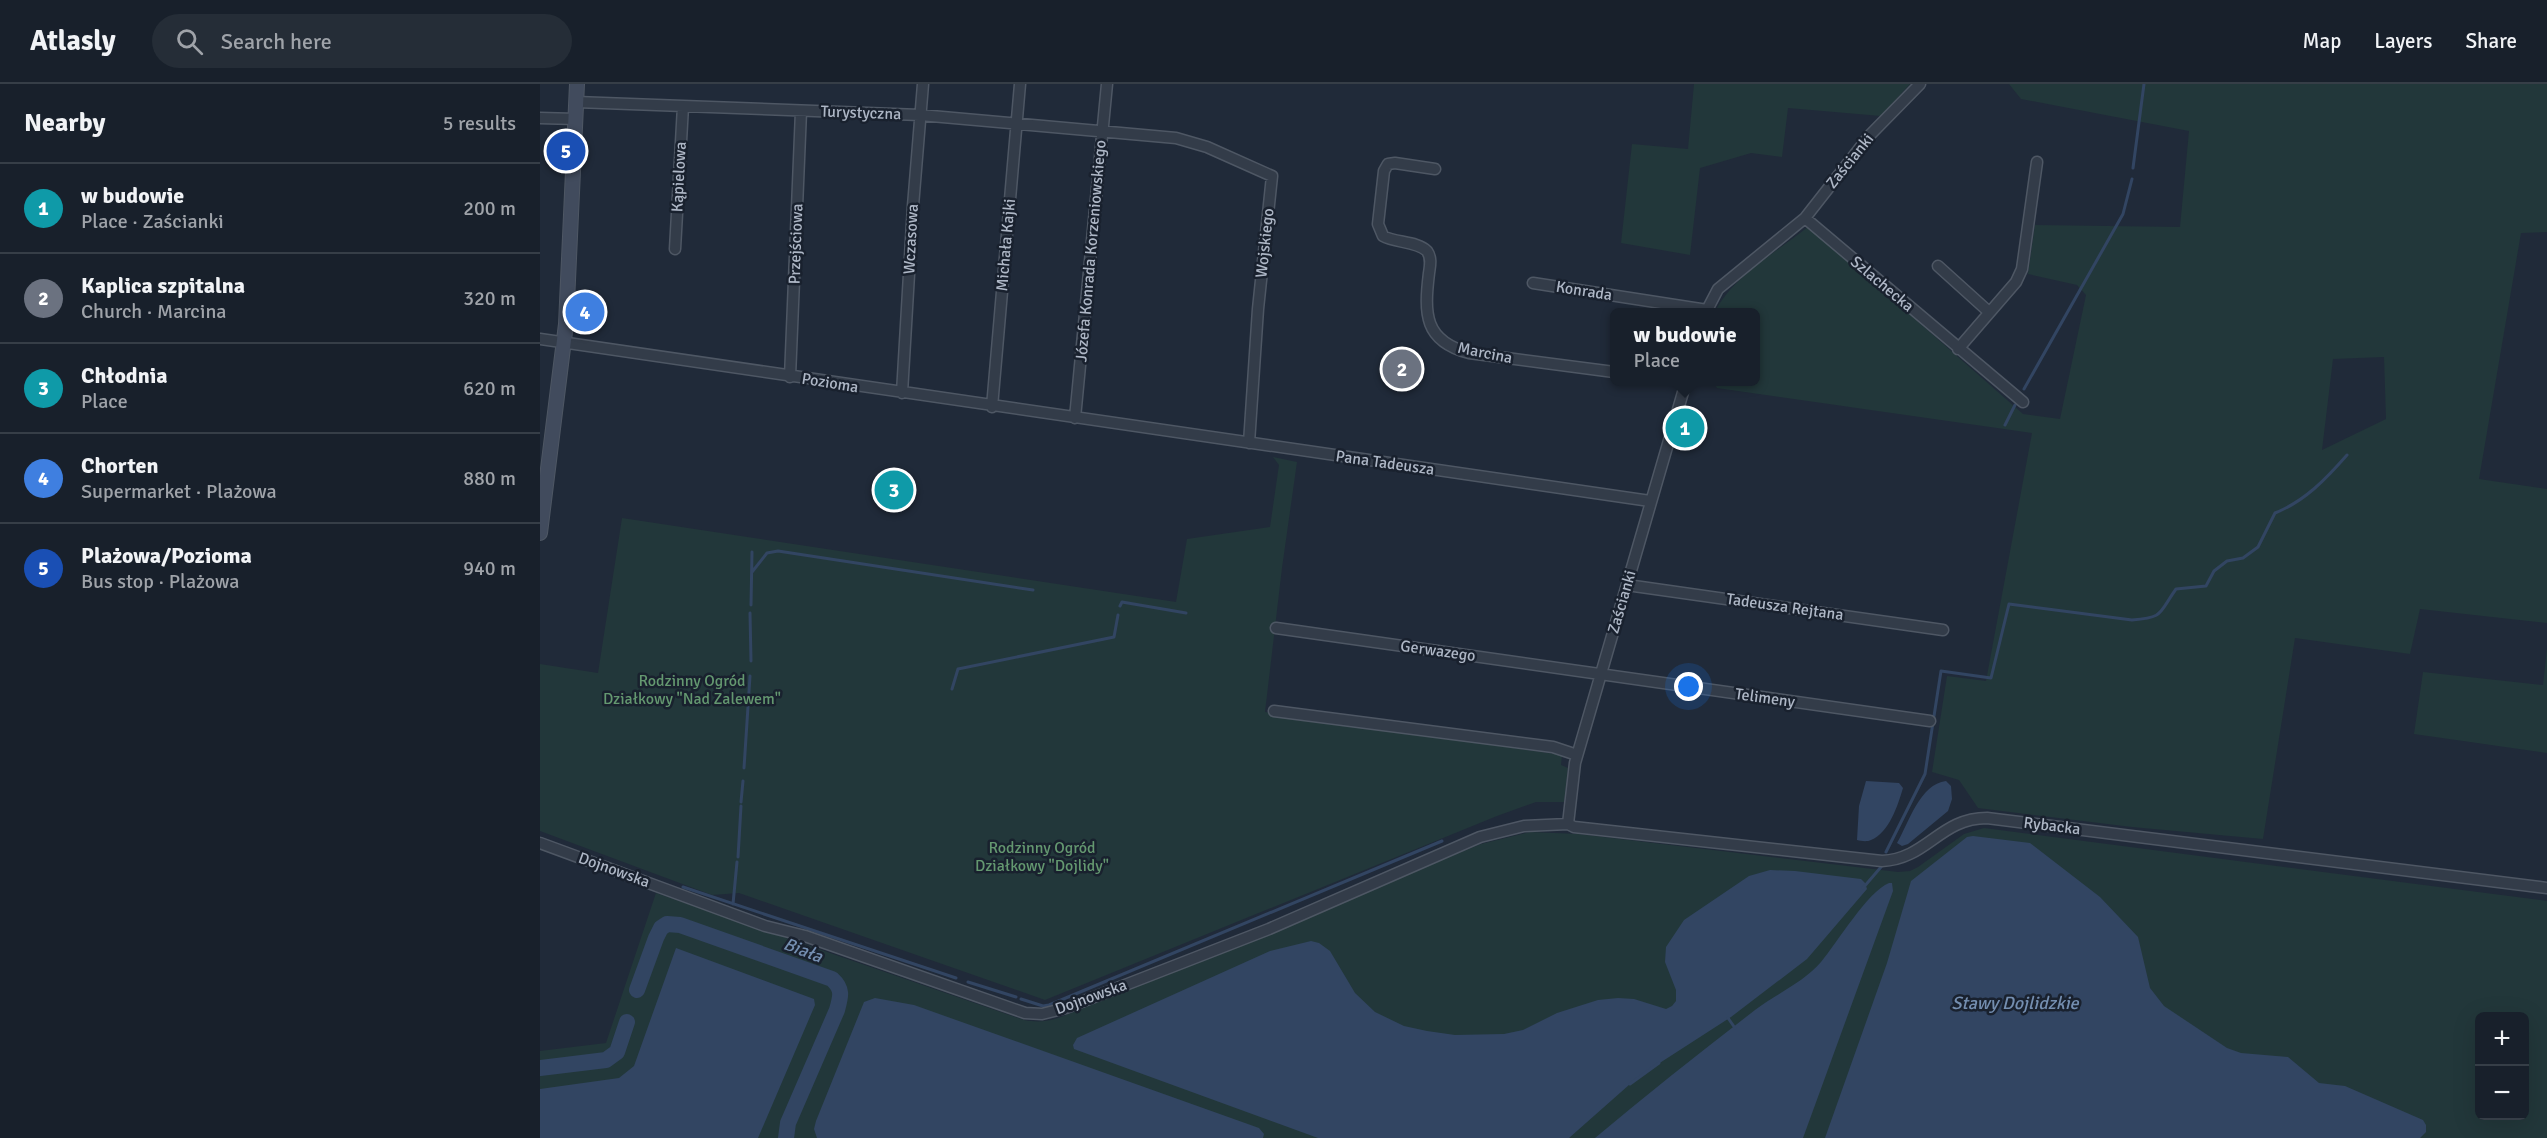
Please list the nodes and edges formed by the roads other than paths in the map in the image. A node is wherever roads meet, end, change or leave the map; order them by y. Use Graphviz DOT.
graph roads {
  1 [pos="577,84"];
  2 [pos="923,84"];
  3 [pos="1020,84"];
  4 [pos="1107,84"];
  5 [pos="1920,84"];
  6 [pos="576,102"];
  7 [pos="683,106"];
  8 [pos="801,111"];
  9 [pos="921,115"];
  10 [pos="540,118"];
  11 [pos="576,119"];
  12 [pos="1017,123"];
  13 [pos="1102,132"];
  14 [pos="1146,135"];
  15 [pos="2037,162"];
  16 [pos="1434,169"];
  17 [pos="1805,218"];
  18 [pos="675,249"];
  19 [pos="1938,266"];
  20 [pos="1533,283"];
  21 [pos="1687,308"];
  22 [pos="1708,308"];
  23 [pos="1989,312"];
  24 [pos="540,339"];
  25 [pos="564,342"];
  26 [pos="1958,349"];
  27 [pos="1610,371"];
  28 [pos="790,376"];
  29 [pos="1685,386"];
  30 [pos="902,393"];
  31 [pos="2023,402"];
  32 [pos="992,407"];
  33 [pos="1075,418"];
  34 [pos="1120,423"];
  35 [pos="1249,443"];
  36 [pos="1650,501"];
  37 [pos="540,533"];
  38 [pos="1627,585"];
  39 [pos="1276,628"];
  40 [pos="1942,630"];
  41 [pos="1600,675"];
  42 [pos="1274,711"];
  43 [pos="1930,721"];
  44 [pos="1577,755"];
  45 [pos="1568,824"];
  46 [pos="540,843"];
  47 [pos="2547,888"];
  1 -- 6 [label="street"];
  2 -- 9 [label="street, Wczasowa"];
  3 -- 12 [label="street, Michała Kajki"];
  4 -- 13 [label="street, Józefa Konrada Korzeniowskiego"];
  5 -- 17 [label="street, Zaścianki"];
  6 -- 7 [label="street, Turystyczna"];
  6 -- 11 [label="street"];
  7 -- 8 [label="street, Turystyczna"];
  7 -- 18 [label="street, Kąpielowa"];
  8 -- 9 [label="street, Turystyczna"];
  8 -- 28 [label="street, Przejściowa"];
  9 -- 12 [label="street, Turystyczna"];
  9 -- 30 [label="street, Wczasowa"];
  10 -- 11 [label="street"];
  11 -- 25 [label="street"];
  12 -- 13 [label="street, Turystyczna"];
  12 -- 32 [label="street, Michała Kajki"];
  13 -- 14 [label="street, Turystyczna"];
  13 -- 33 [label="street, Józefa Konrada Korzeniowskiego"];
  14 -- 35 [label="street, Wojskiego"];
  15 -- 23 [label="street"];
  16 -- 27 [label="street, Marcina"];
  17 -- 22 [label="street, Zaścianki"];
  17 -- 26 [label="street, Szlachecka"];
  19 -- 23 [label="street"];
  20 -- 21 [label="street, Konrada"];
  23 -- 26 [label="street"];
  24 -- 25 [label="street, Pozioma"];
  25 -- 28 [label="street, Pozioma"];
  25 -- 37 [label="street"];
  26 -- 31 [label="street, Szlachecka"];
  28 -- 30 [label="street, Pozioma"];
  29 -- 36 [label="street, Zaścianki"];
  30 -- 32 [label="street, Pozioma"];
  32 -- 33 [label="street, Pozioma"];
  33 -- 34 [label="street, Pozioma"];
  34 -- 35 [label="street, Pana Tadeusza"];
  35 -- 36 [label="street, Pana Tadeusza"];
  36 -- 38 [label="street, Zaścianki"];
  38 -- 40 [label="street, Tadeusza Rejtana"];
  38 -- 41 [label="street, Zaścianki"];
  39 -- 41 [label="street, Gerwazego"];
  41 -- 43 [label="street, Telimeny"];
  41 -- 44 [label="street, Zaścianki"];
  42 -- 44 [label="street"];
  44 -- 45 [label="street, Zaścianki"];
  45 -- 46 [label="street, Dojnowska"];
  45 -- 47 [label="street, Rybacka"];
}
